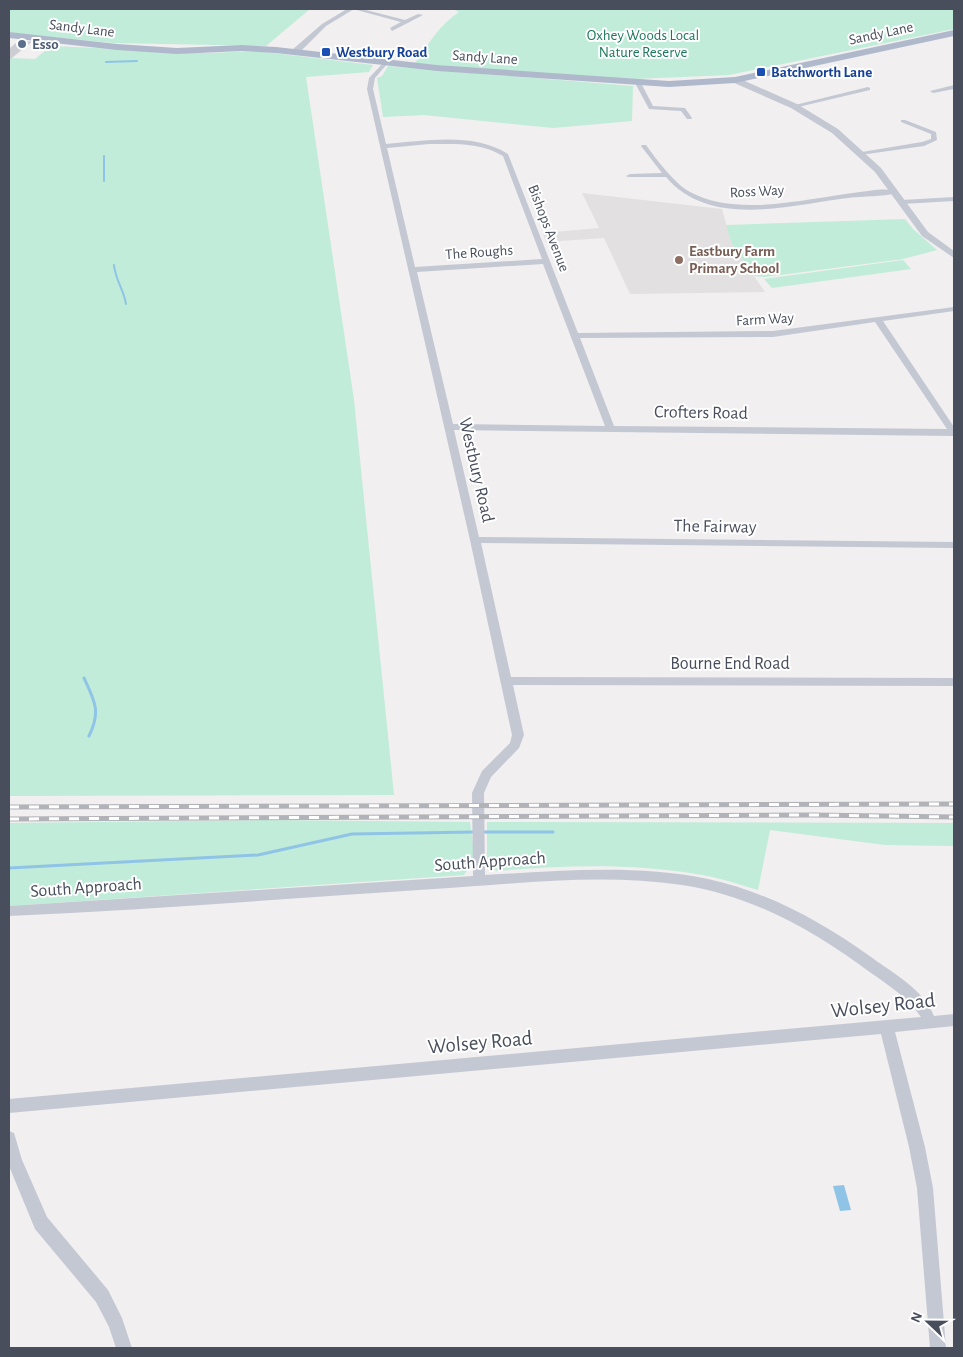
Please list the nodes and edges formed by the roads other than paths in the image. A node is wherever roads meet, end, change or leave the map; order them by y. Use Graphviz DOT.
graph roads {
  1 [pos="351,9"];
  2 [pos="356,9"];
  3 [pos="420,15"];
  4 [pos="406,22"];
  5 [pos="392,29"];
  6 [pos="954,33"];
  7 [pos="9,35"];
  8 [pos="295,52"];
  9 [pos="385,63"];
  10 [pos="736,80"];
  11 [pos="638,83"];
  12 [pos="954,87"];
  13 [pos="868,89"];
  14 [pos="933,91"];
  15 [pos="794,106"];
  16 [pos="688,118"];
  17 [pos="903,121"];
  18 [pos="383,146"];
  19 [pos="644,146"];
  20 [pos="862,154"];
  21 [pos="668,175"];
  22 [pos="630,176"];
  23 [pos="894,192"];
  24 [pos="954,199"];
  25 [pos="902,202"];
  26 [pos="954,255"];
  27 [pos="547,260"];
  28 [pos="412,270"];
  29 [pos="954,309"];
  30 [pos="878,320"];
  31 [pos="575,336"];
  32 [pos="448,426"];
  33 [pos="610,428"];
  34 [pos="954,433"];
  35 [pos="475,540"];
  36 [pos="954,545"];
  37 [pos="506,681"];
  38 [pos="954,682"];
  39 [pos="479,879"];
  40 [pos="9,910"];
  41 [pos="954,1020"];
  42 [pos="930,1022"];
  43 [pos="886,1027"];
  44 [pos="9,1106"];
  45 [pos="9,1138"];
  46 [pos="124,1348"];
  47 [pos="938,1348"];
  1 -- 8 [label="street"];
  2 -- 4 [label="street"];
  3 -- 4 [label="street"];
  4 -- 5 [label="street"];
  6 -- 10 [label="main road, Sandy Lane"];
  7 -- 8 [label="main road, Sandy Lane"];
  8 -- 9 [label="main road, Sandy Lane"];
  9 -- 11 [label="main road, Sandy Lane"];
  9 -- 18 [label="street, Westbury Road"];
  10 -- 11 [label="main road, Sandy Lane"];
  10 -- 15 [label="street"];
  11 -- 16 [label="street"];
  12 -- 14 [label="street"];
  13 -- 15 [label="street"];
  15 -- 20 [label="street"];
  17 -- 20 [label="street"];
  18 -- 27 [label="street, Bishops Avenue"];
  18 -- 28 [label="street, Westbury Road"];
  19 -- 21 [label="street, Ross Way"];
  20 -- 23 [label="street"];
  21 -- 22 [label="street"];
  21 -- 23 [label="street, Ross Way"];
  23 -- 25 [label="street"];
  24 -- 25 [label="street"];
  25 -- 26 [label="street"];
  27 -- 28 [label="street, The Roughs"];
  27 -- 31 [label="street, Bishops Avenue"];
  28 -- 32 [label="street, Westbury Road"];
  29 -- 30 [label="street, Farm Way"];
  30 -- 31 [label="street, Farm Way"];
  30 -- 34 [label="street"];
  31 -- 33 [label="street, Bishops Avenue"];
  32 -- 33 [label="street, Crofters Road"];
  32 -- 35 [label="street, Westbury Road"];
  33 -- 34 [label="street, Crofters Road"];
  35 -- 36 [label="street, The Fairway"];
  35 -- 37 [label="street, Westbury Road"];
  37 -- 38 [label="street, Bourne End Road"];
  37 -- 39 [label="street, Westbury Road"];
  39 -- 40 [label="street, South Approach"];
  39 -- 42 [label="street, South Approach"];
  41 -- 42 [label="street, Wolsey Road"];
  42 -- 43 [label="street, Wolsey Road"];
  43 -- 44 [label="street, Wolsey Road"];
  43 -- 47 [label="street"];
  45 -- 46 [label="street"];
}
